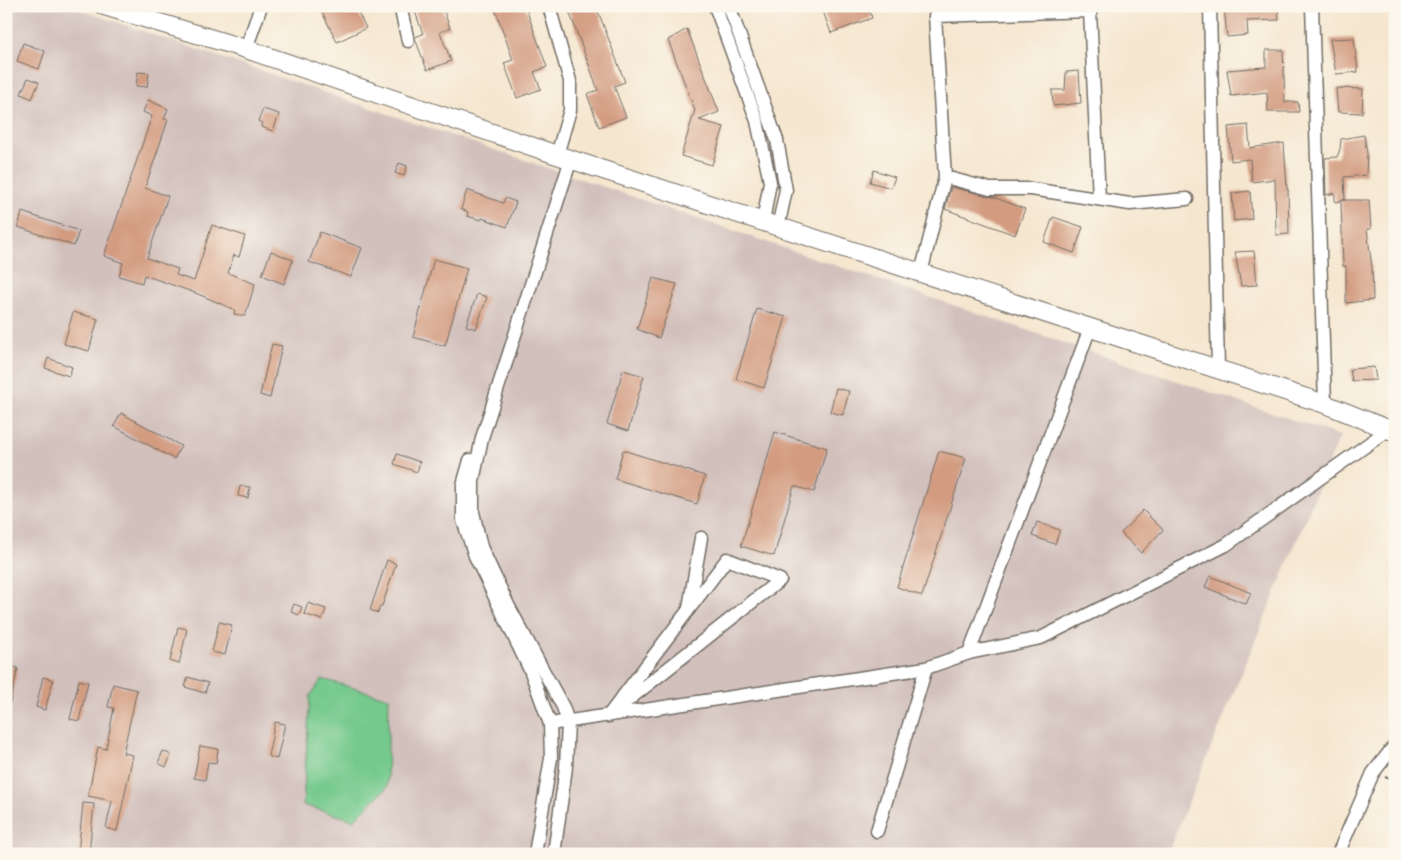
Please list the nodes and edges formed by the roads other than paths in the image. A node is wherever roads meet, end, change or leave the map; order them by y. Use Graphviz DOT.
graph roads {
  1 [pos="104,6"];
  2 [pos="261,6"];
  3 [pos="400,6"];
  4 [pos="549,6"];
  5 [pos="715,6"];
  6 [pos="729,6"];
  7 [pos="1210,6"];
  8 [pos="1312,6"];
  9 [pos="935,11"];
  10 [pos="408,41"];
  11 [pos="246,49"];
  12 [pos="564,157"];
  13 [pos="945,177"];
  14 [pos="1099,199"];
  15 [pos="1188,199"];
  16 [pos="771,225"];
  17 [pos="921,274"];
  18 [pos="1090,328"];
  19 [pos="1218,369"];
  20 [pos="1325,404"];
  21 [pos="1392,431"];
  22 [pos="482,438"];
  23 [pos="701,538"];
  24 [pos="688,611"];
  25 [pos="969,653"];
  26 [pos="926,668"];
  27 [pos="608,716"];
  28 [pos="568,722"];
  29 [pos="550,724"];
  30 [pos="1395,745"];
  31 [pos="877,831"];
  32 [pos="535,854"];
  33 [pos="554,854"];
  34 [pos="1338,854"];
  1 -- 11 [label="main road"];
  2 -- 11 [label="street"];
  3 -- 10 [label="street"];
  4 -- 12 [label="street"];
  5 -- 16 [label="street"];
  6 -- 16 [label="street"];
  7 -- 19 [label="street"];
  8 -- 20 [label="street"];
  9 -- 13 [label="street"];
  9 -- 14 [label="street"];
  11 -- 12 [label="main road"];
  12 -- 16 [label="main road"];
  12 -- 22 [label="street"];
  13 -- 14 [label="street"];
  13 -- 17 [label="street"];
  14 -- 15 [label="street"];
  16 -- 17 [label="main road"];
  17 -- 18 [label="main road"];
  18 -- 19 [label="main road"];
  18 -- 25 [label="street"];
  19 -- 20 [label="main road"];
  20 -- 21 [label="main road"];
  21 -- 25 [label="street"];
  22 -- 28 [label="street"];
  22 -- 29 [label="street"];
  23 -- 24 [label="street"];
  24 -- 27 [label="street"];
  24 -- 27 [label="street"];
  25 -- 26 [label="street"];
  26 -- 27 [label="street"];
  26 -- 31 [label="street"];
  27 -- 28 [label="street"];
  28 -- 29 [label="street"];
  28 -- 33 [label="street"];
  29 -- 32 [label="street"];
  30 -- 34 [label="street"];
}
